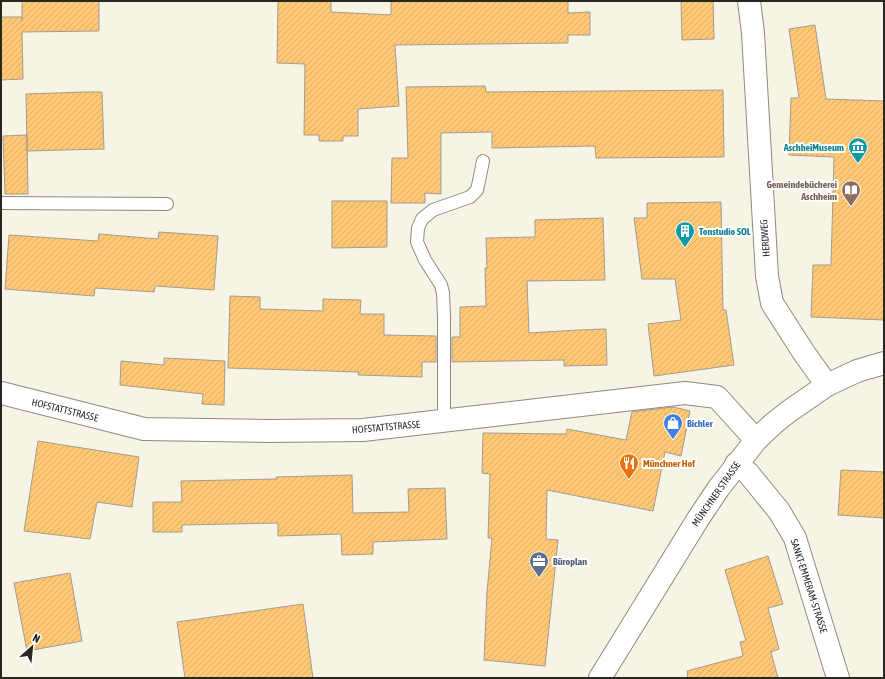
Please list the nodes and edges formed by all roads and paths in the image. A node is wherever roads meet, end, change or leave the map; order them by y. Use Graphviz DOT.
graph roads {
  1 [pos="749,1"];
  2 [pos="483,161"];
  3 [pos="1,204"];
  4 [pos="167,204"];
  5 [pos="884,363"];
  6 [pos="827,386"];
  7 [pos="1,393"];
  8 [pos="444,421"];
  9 [pos="756,440"];
  10 [pos="736,464"];
  11 [pos="600,678"];
  12 [pos="838,678"];
  1 -- 6 [label="street, HERDWEG"];
  2 -- 8 [label="lane"];
  3 -- 4 [label="lane"];
  5 -- 6 [label="street, MÜNCHNER STRASSE"];
  6 -- 9 [label="street, MÜNCHNER STRASSE"];
  7 -- 8 [label="street, HOFSTATTSTRASSE"];
  8 -- 9 [label="street, HOFSTATTSTRASSE"];
  9 -- 10 [label="street, MÜNCHNER STRASSE"];
  10 -- 11 [label="street, MÜNCHNER STRASSE"];
  10 -- 12 [label="street, SANKT-EMMERAM-STRASSE"];
}
